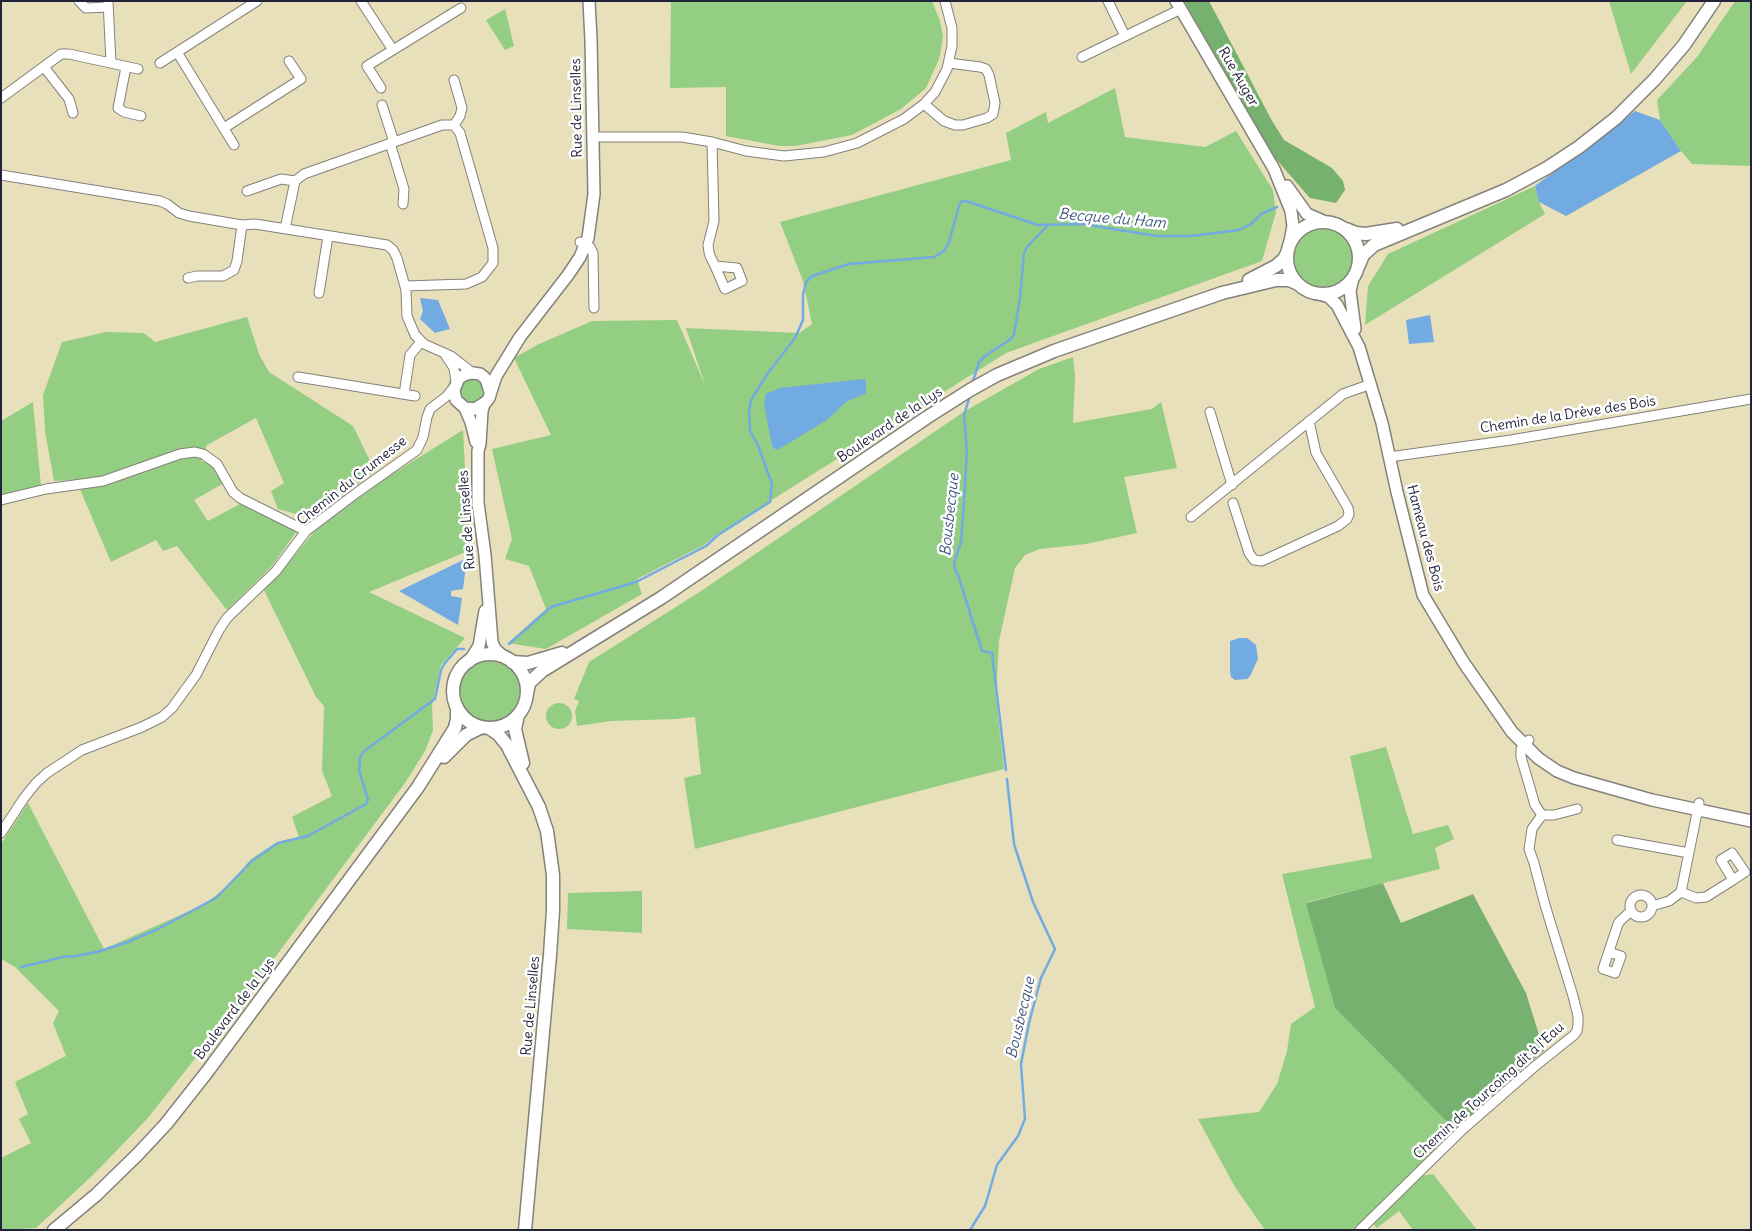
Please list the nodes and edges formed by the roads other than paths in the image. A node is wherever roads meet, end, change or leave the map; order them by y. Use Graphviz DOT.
graph roads {
  1 [pos="79,1"];
  2 [pos="257,1"];
  3 [pos="361,1"];
  4 [pos="589,1"];
  5 [pos="945,1"];
  6 [pos="1108,1"];
  7 [pos="1714,1"];
  8 [pos="108,4"];
  9 [pos="1178,5"];
  10 [pos="461,8"];
  11 [pos="1125,36"];
  12 [pos="392,50"];
  13 [pos="177,52"];
  14 [pos="1082,57"];
  15 [pos="289,61"];
  16 [pos="160,63"];
  17 [pos="949,63"];
  18 [pos="111,64"];
  19 [pos="44,66"];
  20 [pos="126,67"];
  21 [pos="138,69"];
  22 [pos="454,80"];
  23 [pos="380,88"];
  24 [pos="1,98"];
  25 [pos="924,104"];
  26 [pos="382,105"];
  27 [pos="74,113"];
  28 [pos="142,116"];
  29 [pos="454,125"];
  30 [pos="224,128"];
  31 [pos="593,137"];
  32 [pos="712,142"];
  33 [pos="392,143"];
  34 [pos="234,146"];
  35 [pos="1274,169"];
  36 [pos="1,174"];
  37 [pos="295,181"];
  38 [pos="247,191"];
  39 [pos="403,204"];
  40 [pos="1436,218"];
  41 [pos="1323,221"];
  42 [pos="242,225"];
  43 [pos="285,229"];
  44 [pos="1345,229"];
  45 [pos="328,236"];
  46 [pos="583,243"];
  47 [pos="1289,247"];
  48 [pos="1359,265"];
  49 [pos="715,266"];
  50 [pos="188,278"];
  51 [pos="1353,278"];
  52 [pos="1298,284"];
  53 [pos="405,286"];
  54 [pos="319,293"];
  55 [pos="1222,293"];
  56 [pos="1320,294"];
  57 [pos="594,308"];
  58 [pos="421,342"];
  59 [pos="1359,348"];
  60 [pos="440,351"];
  61 [pos="475,373"];
  62 [pos="298,377"];
  63 [pos="455,384"];
  64 [pos="1371,384"];
  65 [pos="490,392"];
  66 [pos="404,394"];
  67 [pos="415,396"];
  68 [pos="1751,399"];
  69 [pos="484,404"];
  70 [pos="434,405"];
  71 [pos="462,406"];
  72 [pos="1210,412"];
  73 [pos="1309,422"];
  74 [pos="478,451"];
  75 [pos="1389,458"];
  76 [pos="1232,485"];
  77 [pos="1,500"];
  78 [pos="1233,504"];
  79 [pos="1191,517"];
  80 [pos="306,531"];
  81 [pos="487,587"];
  82 [pos="602,634"];
  83 [pos="508,660"];
  84 [pos="468,662"];
  85 [pos="526,694"];
  86 [pos="457,707"];
  87 [pos="518,715"];
  88 [pos="485,728"];
  89 [pos="1526,743"];
  90 [pos="418,787"];
  91 [pos="530,787"];
  92 [pos="1698,807"];
  93 [pos="1577,809"];
  94 [pos="1751,814"];
  95 [pos="1542,815"];
  96 [pos="1751,821"];
  97 [pos="1,833"];
  98 [pos="1617,840"];
  99 [pos="1689,853"];
  100 [pos="1733,880"];
  101 [pos="1681,892"];
  102 [pos="1652,906"];
  103 [pos="1632,911"];
  104 [pos="1608,952"];
  105 [pos="54,1230"];
  106 [pos="525,1230"];
  107 [pos="1360,1230"];
  1 -- 8 [label="street"];
  2 -- 13 [label="street"];
  3 -- 12 [label="street"];
  4 -- 31 [label="street, Rue de Linselles"];
  5 -- 17 [label="street"];
  6 -- 11 [label="street"];
  7 -- 40 [label="main road"];
  8 -- 18 [label="street"];
  9 -- 11 [label="street"];
  9 -- 35 [label="street, Rue Auger"];
  10 -- 12 [label="street"];
  11 -- 14 [label="street"];
  12 -- 23 [label="street"];
  13 -- 16 [label="street"];
  13 -- 30 [label="street"];
  15 -- 30 [label="street"];
  17 -- 25 [label="street"];
  17 -- 25 [label="street"];
  18 -- 19 [label="street"];
  18 -- 20 [label="street"];
  19 -- 24 [label="street"];
  19 -- 27 [label="street"];
  20 -- 21 [label="street"];
  20 -- 28 [label="street"];
  22 -- 29 [label="street"];
  25 -- 32 [label="street"];
  26 -- 33 [label="street"];
  29 -- 33 [label="street"];
  29 -- 53 [label="street"];
  30 -- 34 [label="street"];
  31 -- 32 [label="street"];
  31 -- 46 [label="street, Rue de Linselles"];
  32 -- 49 [label="street"];
  33 -- 37 [label="street"];
  33 -- 39 [label="street"];
  35 -- 41 [label="street, Rue Auger"];
  35 -- 47 [label="street, Rue Auger"];
  36 -- 42 [label="street"];
  37 -- 38 [label="street"];
  37 -- 43 [label="street"];
  40 -- 44 [label="main road"];
  40 -- 48 [label="main road"];
  41 -- 44 [label="main road"];
  41 -- 47 [label="main road"];
  42 -- 43 [label="street"];
  42 -- 50 [label="street"];
  43 -- 45 [label="street"];
  44 -- 48 [label="main road"];
  45 -- 53 [label="street"];
  45 -- 54 [label="street"];
  46 -- 57 [label="street"];
  46 -- 61 [label="street, Rue de Linselles"];
  46 -- 65 [label="street, Rue de Linselles"];
  47 -- 52 [label="main road"];
  47 -- 55 [label="main road, Boulevard de la Lys"];
  48 -- 51 [label="main road"];
  51 -- 56 [label="main road"];
  51 -- 59 [label="street, Hameau des Bois"];
  52 -- 55 [label="main road, Boulevard de la Lys"];
  52 -- 56 [label="main road"];
  53 -- 58 [label="street"];
  55 -- 82 [label="main road, Boulevard de la Lys"];
  56 -- 59 [label="street, Hameau des Bois"];
  58 -- 60 [label="street"];
  58 -- 66 [label="street"];
  59 -- 64 [label="street, Hameau des Bois"];
  60 -- 61 [label="street"];
  60 -- 63 [label="street"];
  61 -- 63 [label="street"];
  61 -- 65 [label="street"];
  62 -- 66 [label="street"];
  63 -- 70 [label="street, Chemin du Crumesse"];
  63 -- 71 [label="street"];
  64 -- 73 [label="street"];
  64 -- 75 [label="street, Hameau des Bois"];
  65 -- 69 [label="street"];
  66 -- 67 [label="street"];
  68 -- 75 [label="street, Chemin de la Drève des Bois"];
  69 -- 71 [label="street"];
  69 -- 74 [label="street, Rue de Linselles"];
  70 -- 71 [label="street"];
  70 -- 80 [label="street, Chemin du Crumesse"];
  71 -- 74 [label="street, Rue de Linselles"];
  72 -- 76 [label="street"];
  73 -- 76 [label="street"];
  73 -- 78 [label="street"];
  74 -- 81 [label="street, Rue de Linselles"];
  75 -- 89 [label="street, Hameau des Bois"];
  76 -- 79 [label="street"];
  77 -- 80 [label="street"];
  80 -- 97 [label="street, Chemin du Crumesse"];
  81 -- 83 [label="street, Rue de Linselles"];
  81 -- 84 [label="street, Rue de Linselles"];
  82 -- 83 [label="main road, Boulevard de la Lys"];
  82 -- 85 [label="main road, Boulevard de la Lys"];
  83 -- 84 [label="main road"];
  83 -- 85 [label="main road"];
  84 -- 86 [label="main road"];
  85 -- 87 [label="main road"];
  86 -- 88 [label="main road"];
  86 -- 90 [label="main road, Boulevard de la Lys"];
  87 -- 88 [label="main road"];
  87 -- 91 [label="main road, Rue de Linselles"];
  88 -- 90 [label="main road, Boulevard de la Lys"];
  88 -- 91 [label="main road, Rue de Linselles"];
  89 -- 92 [label="street, Hameau des Bois"];
  89 -- 95 [label="street"];
  90 -- 105 [label="main road, Boulevard de la Lys"];
  91 -- 106 [label="main road, Rue de Linselles"];
  92 -- 94 [label="street, Hameau des Bois"];
  92 -- 96 [label="street, Hameau des Bois"];
  92 -- 99 [label="street"];
  93 -- 95 [label="street"];
  95 -- 107 [label="street, Chemin de Tourcoing dit à l'Eau"];
  98 -- 99 [label="street"];
  99 -- 101 [label="street"];
  100 -- 101 [label="street"];
  101 -- 102 [label="street"];
  102 -- 103 [label="street"];
  102 -- 103 [label="street"];
  103 -- 104 [label="street"];
}
